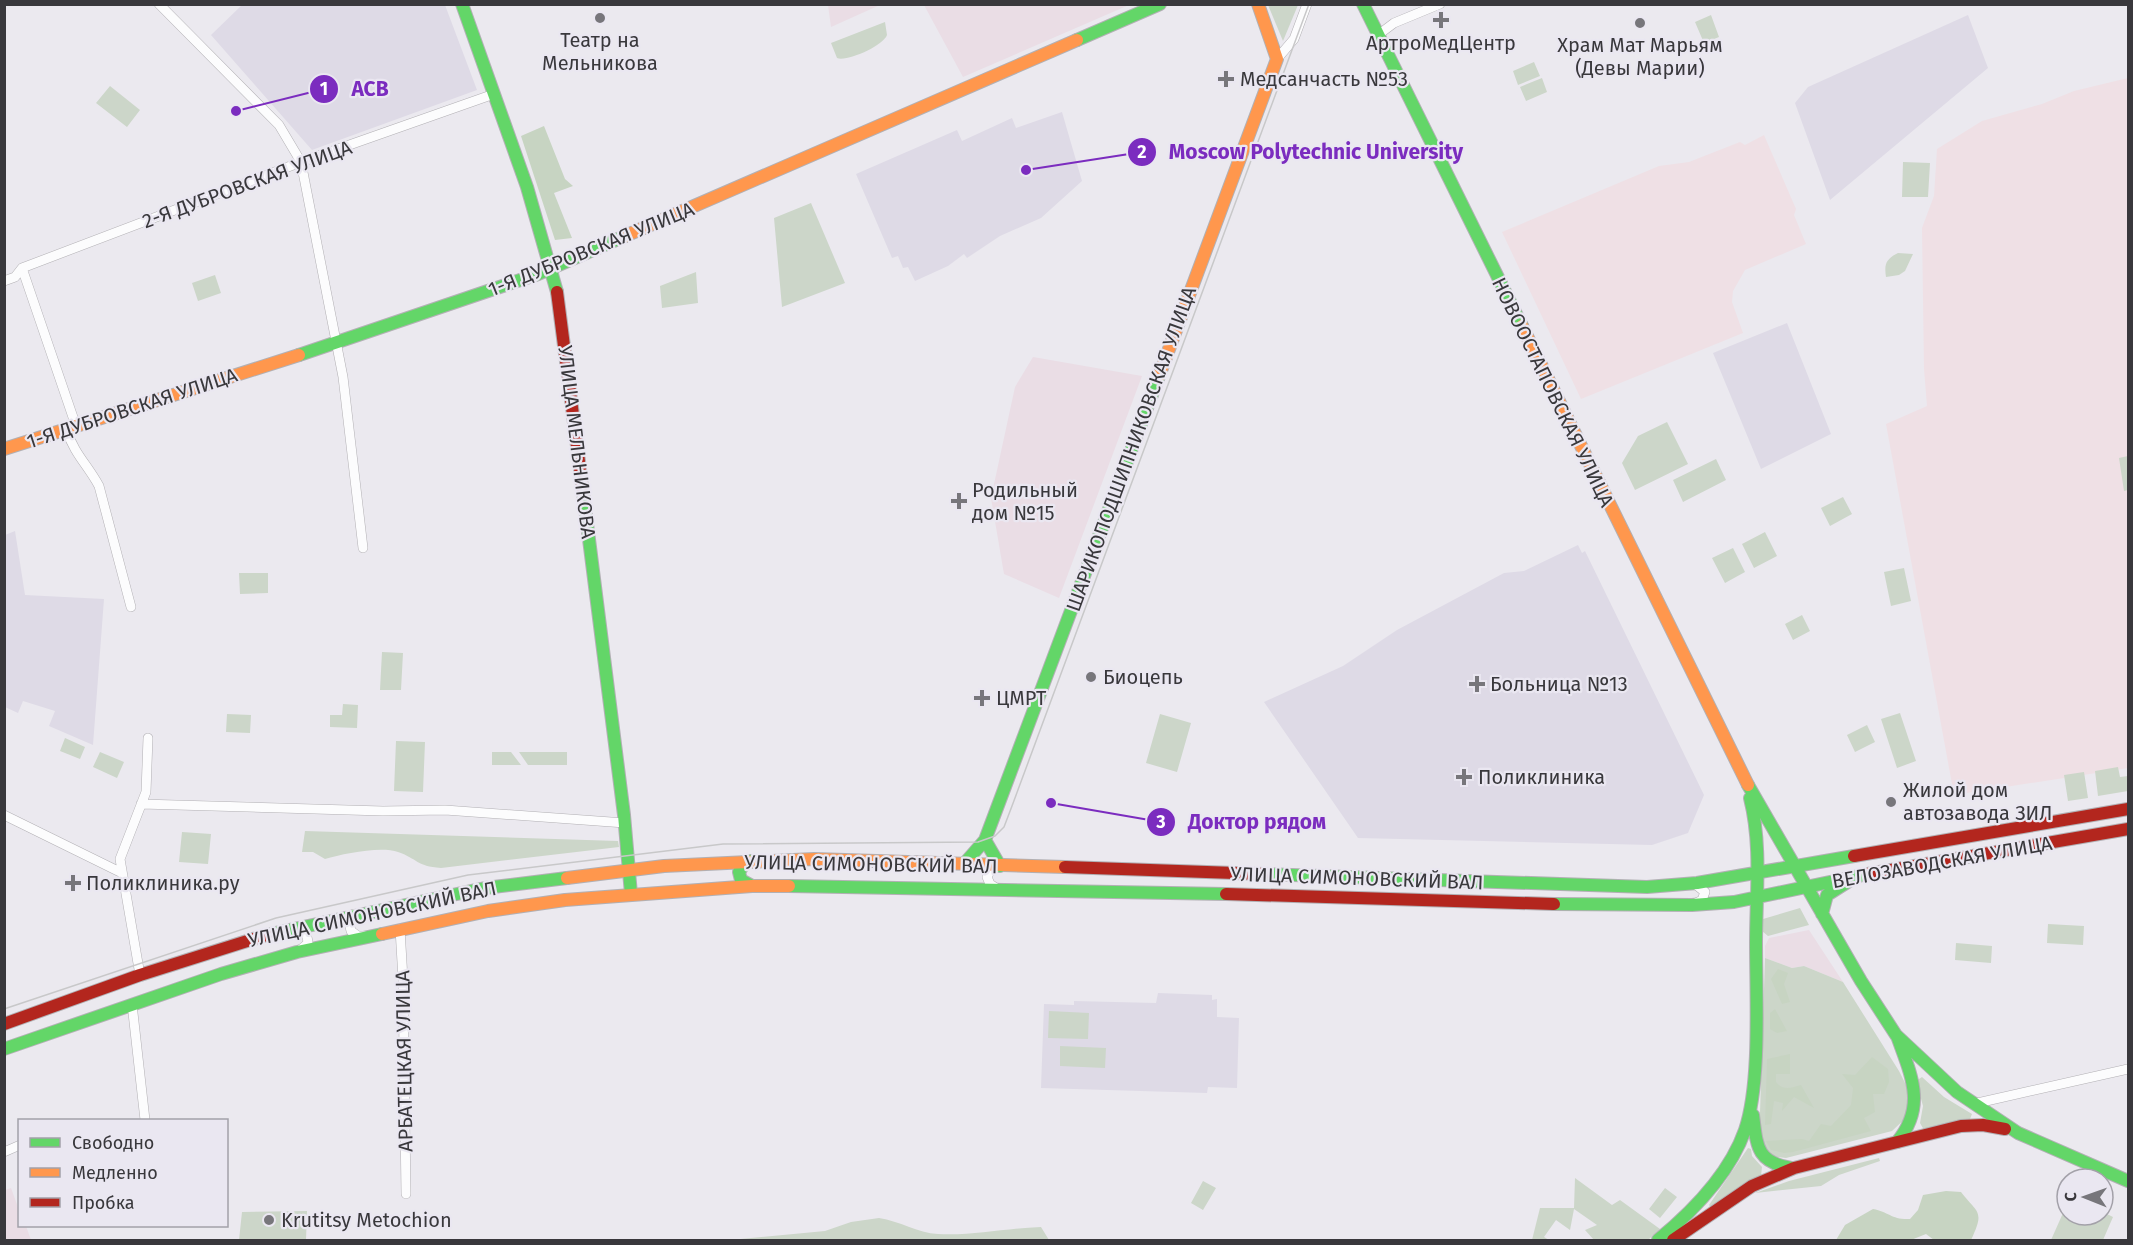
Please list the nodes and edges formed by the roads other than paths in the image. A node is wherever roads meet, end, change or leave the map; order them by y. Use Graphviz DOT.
graph roads {
  1 [pos="159,4"];
  2 [pos="462,4"];
  3 [pos="1160,4"];
  4 [pos="1258,4"];
  5 [pos="1307,4"];
  6 [pos="1363,4"];
  7 [pos="1440,4"];
  8 [pos="1378,35"];
  9 [pos="1277,58"];
  10 [pos="494,94"];
  11 [pos="301,162"];
  12 [pos="22,268"];
  13 [pos="553,268"];
  14 [pos="4,281"];
  15 [pos="336,343"];
  16 [pos="71,427"];
  17 [pos="4,449"];
  18 [pos="363,549"];
  19 [pos="131,607"];
  20 [pos="148,738"];
  21 [pos="1744,778"];
  22 [pos="141,804"];
  23 [pos="2128,809"];
  24 [pos="4,815"];
  25 [pos="625,823"];
  26 [pos="2128,829"];
  27 [pos="985,840"];
  28 [pos="751,861"];
  29 [pos="964,864"];
  30 [pos="1793,865"];
  31 [pos="1000,866"];
  32 [pos="628,869"];
  33 [pos="1140,869"];
  34 [pos="1758,872"];
  35 [pos="122,873"];
  36 [pos="1858,876"];
  37 [pos="1691,883"];
  38 [pos="752,886"];
  39 [pos="1806,887"];
  40 [pos="999,889"];
  41 [pos="1139,891"];
  42 [pos="631,894"];
  43 [pos="1756,898"];
  44 [pos="1692,905"];
  45 [pos="359,913"];
  46 [pos="1822,914"];
  47 [pos="400,928"];
  48 [pos="290,929"];
  49 [pos="364,936"];
  50 [pos="297,952"];
  51 [pos="140,975"];
  52 [pos="132,1004"];
  53 [pos="4,1024"];
  54 [pos="1896,1035"];
  55 [pos="4,1049"];
  56 [pos="2128,1069"];
  57 [pos="1753,1096"];
  58 [pos="1973,1104"];
  59 [pos="145,1119"];
  60 [pos="2018,1133"];
  61 [pos="1896,1143"];
  62 [pos="18,1146"];
  63 [pos="4,1152"];
  64 [pos="1794,1168"];
  65 [pos="2128,1181"];
  66 [pos="406,1194"];
  67 [pos="1658,1240"];
  68 [pos="1673,1240"];
  1 -- 11 [label="street"];
  2 -- 10 [label="main road, УЛИЦА МЕЛЬНИКОВА"];
  3 -- 13 [label="main road, 1-Я ДУБРОВСКАЯ УЛИЦА"];
  4 -- 9 [label="main road"];
  5 -- 9 [label="street, ШАРИКОПОДШИПНИКОВСКАЯ УЛИЦА"];
  6 -- 8 [label="main road, НОВООСТАПОВСКАЯ УЛИЦА"];
  7 -- 8 [label="street"];
  8 -- 21 [label="main road, НОВООСТАПОВСКАЯ УЛИЦА"];
  9 -- 27 [label="main road, ШАРИКОПОДШИПНИКОВСКАЯ УЛИЦА"];
  10 -- 11 [label="street, 2-Я ДУБРОВСКАЯ УЛИЦА"];
  10 -- 13 [label="main road, УЛИЦА МЕЛЬНИКОВА"];
  11 -- 12 [label="street, 2-Я ДУБРОВСКАЯ УЛИЦА"];
  11 -- 15 [label="street"];
  12 -- 14 [label="street, 2-Я ДУБРОВСКАЯ УЛИЦА"];
  12 -- 16 [label="street"];
  13 -- 15 [label="main road, 1-Я ДУБРОВСКАЯ УЛИЦА"];
  13 -- 25 [label="main road, УЛИЦА МЕЛЬНИКОВА"];
  15 -- 16 [label="main road, 1-Я ДУБРОВСКАЯ УЛИЦА"];
  15 -- 18 [label="street"];
  16 -- 17 [label="main road, 1-Я ДУБРОВСКАЯ УЛИЦА"];
  16 -- 19 [label="street"];
  20 -- 22 [label="street"];
  21 -- 30 [label="main road, НОВООСТАПОВСКАЯ УЛИЦА"];
  21 -- 34 [label="main road, НОВООСТАПОВСКАЯ УЛИЦА"];
  22 -- 25 [label="street"];
  22 -- 35 [label="street"];
  23 -- 30 [label="main road, ВЕЛОЗАВОДСКАЯ УЛИЦА"];
  24 -- 35 [label="street"];
  25 -- 32 [label="main road, УЛИЦА МЕЛЬНИКОВА"];
  26 -- 36 [label="main road, ВЕЛОЗАВОДСКАЯ УЛИЦА"];
  27 -- 29 [label="main road"];
  27 -- 31 [label="main road"];
  28 -- 29 [label="main road, УЛИЦА СИМОНОВСКИЙ ВАЛ"];
  28 -- 32 [label="main road, УЛИЦА СИМОНОВСКИЙ ВАЛ"];
  28 -- 38 [label="main road"];
  29 -- 31 [label="main road, УЛИЦА СИМОНОВСКИЙ ВАЛ"];
  30 -- 34 [label="main road, ВЕЛОЗАВОДСКАЯ УЛИЦА"];
  30 -- 39 [label="main road, НОВООСТАПОВСКАЯ УЛИЦА"];
  31 -- 33 [label="main road, УЛИЦА СИМОНОВСКИЙ ВАЛ"];
  31 -- 40 [label="street"];
  32 -- 42 [label="main road, УЛИЦА МЕЛЬНИКОВА"];
  32 -- 45 [label="main road, УЛИЦА СИМОНОВСКИЙ ВАЛ"];
  33 -- 37 [label="main road, УЛИЦА СИМОНОВСКИЙ ВАЛ"];
  33 -- 41 [label="main road"];
  34 -- 37 [label="main road, УЛИЦА СИМОНОВСКИЙ ВАЛ"];
  34 -- 43 [label="main road, НОВООСТАПОВСКАЯ УЛИЦА"];
  35 -- 51 [label="street"];
  36 -- 39 [label="main road, ВЕЛОЗАВОДСКАЯ УЛИЦА"];
  36 -- 46 [label="main road"];
  37 -- 44 [label="street"];
  38 -- 40 [label="main road, УЛИЦА СИМОНОВСКИЙ ВАЛ"];
  38 -- 42 [label="main road, УЛИЦА СИМОНОВСКИЙ ВАЛ"];
  39 -- 43 [label="main road, ВЕЛОЗАВОДСКАЯ УЛИЦА"];
  39 -- 46 [label="main road, НОВООСТАПОВСКАЯ УЛИЦА"];
  40 -- 41 [label="main road, УЛИЦА СИМОНОВСКИЙ ВАЛ"];
  41 -- 44 [label="main road, УЛИЦА СИМОНОВСКИЙ ВАЛ"];
  42 -- 47 [label="main road, УЛИЦА СИМОНОВСКИЙ ВАЛ"];
  43 -- 44 [label="main road, УЛИЦА СИМОНОВСКИЙ ВАЛ"];
  43 -- 57 [label="main road, НОВООСТАПОВСКАЯ УЛИЦА"];
  45 -- 48 [label="main road, УЛИЦА СИМОНОВСКИЙ ВАЛ"];
  45 -- 49 [label="street"];
  46 -- 54 [label="main road, НОВООСТАПОВСКАЯ УЛИЦА"];
  47 -- 49 [label="main road, УЛИЦА СИМОНОВСКИЙ ВАЛ"];
  47 -- 66 [label="street, АРБАТЕЦКАЯ УЛИЦА"];
  48 -- 50 [label="street"];
  48 -- 51 [label="main road, УЛИЦА СИМОНОВСКИЙ ВАЛ"];
  49 -- 50 [label="main road, УЛИЦА СИМОНОВСКИЙ ВАЛ"];
  50 -- 52 [label="main road, УЛИЦА СИМОНОВСКИЙ ВАЛ"];
  51 -- 53 [label="main road, УЛИЦА СИМОНОВСКИЙ ВАЛ"];
  52 -- 55 [label="main road, УЛИЦА СИМОНОВСКИЙ ВАЛ"];
  52 -- 59 [label="street"];
  54 -- 58 [label="main road"];
  54 -- 61 [label="main road"];
  56 -- 58 [label="street"];
  57 -- 64 [label="main road"];
  57 -- 67 [label="main road"];
  58 -- 60 [label="main road"];
  60 -- 61 [label="main road"];
  60 -- 65 [label="main road"];
  61 -- 64 [label="main road"];
  62 -- 63 [label="street"];
  64 -- 68 [label="main road"];
}
